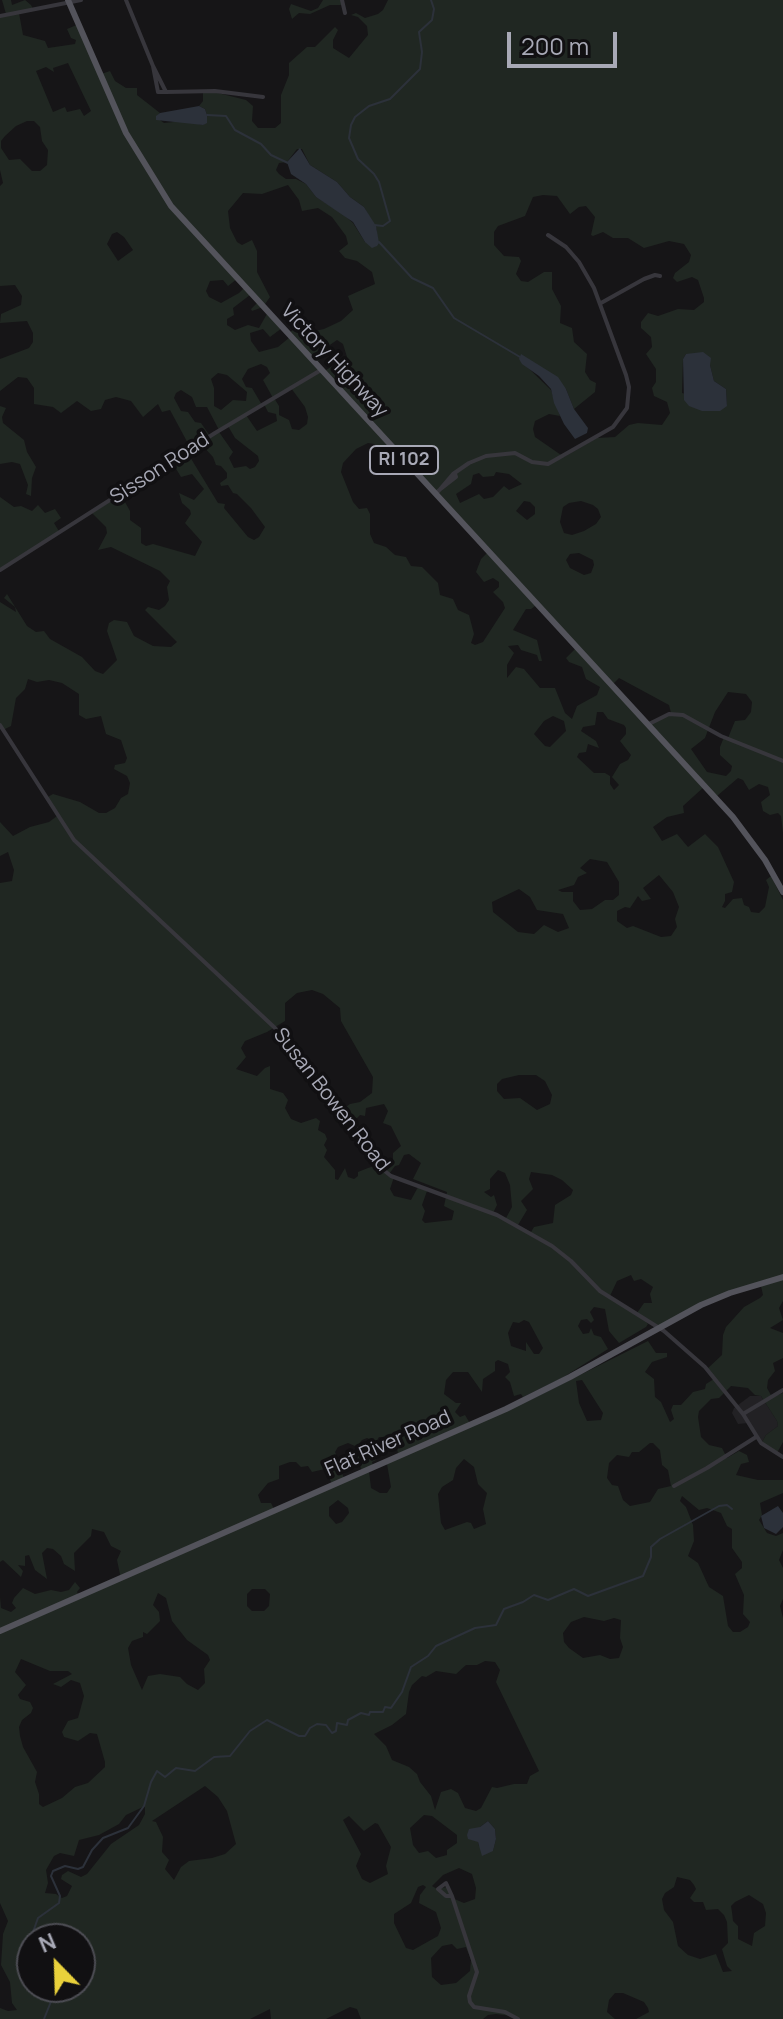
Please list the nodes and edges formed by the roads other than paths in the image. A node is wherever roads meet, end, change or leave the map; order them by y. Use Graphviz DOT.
graph roads {
  1 [pos="81,0"];
  2 [pos="342,0"];
  3 [pos="69,1"];
  4 [pos="128,1"];
  5 [pos="345,13"];
  6 [pos="0,16"];
  7 [pos="263,97"];
  8 [pos="548,235"];
  9 [pos="660,276"];
  10 [pos="601,303"];
  11 [pos="321,370"];
  12 [pos="437,492"];
  13 [pos="0,570"];
  14 [pos="649,724"];
  15 [pos="0,725"];
  16 [pos="783,761"];
  17 [pos="783,892"];
  18 [pos="783,1277"];
  19 [pos="657,1328"];
  20 [pos="783,1390"];
  21 [pos="743,1414"];
  22 [pos="756,1437"];
  23 [pos="783,1457"];
  24 [pos="674,1486"];
  25 [pos="0,1631"];
  26 [pos="452,1896"];
  27 [pos="518,2019"];
  1 -- 3 [label="street"];
  2 -- 5 [label="street"];
  3 -- 6 [label="street"];
  3 -- 11 [label="main road, Victory Highway / RI 102"];
  4 -- 7 [label="street"];
  8 -- 10 [label="street"];
  9 -- 10 [label="street"];
  10 -- 12 [label="street"];
  11 -- 12 [label="main road, Victory Highway / RI 102"];
  11 -- 13 [label="street, Sisson Road"];
  12 -- 14 [label="main road, Victory Highway / RI 102"];
  14 -- 16 [label="street"];
  14 -- 17 [label="main road, Victory Highway / RI 102"];
  15 -- 19 [label="street, Susan Bowen Road"];
  18 -- 19 [label="main road, Flat River Road"];
  19 -- 21 [label="street, Susan Bowen Road"];
  19 -- 25 [label="main road, Flat River Road"];
  20 -- 21 [label="street"];
  21 -- 22 [label="street, Susan Bowen Road"];
  22 -- 23 [label="street"];
  22 -- 24 [label="street"];
  26 -- 27 [label="street"];
}
